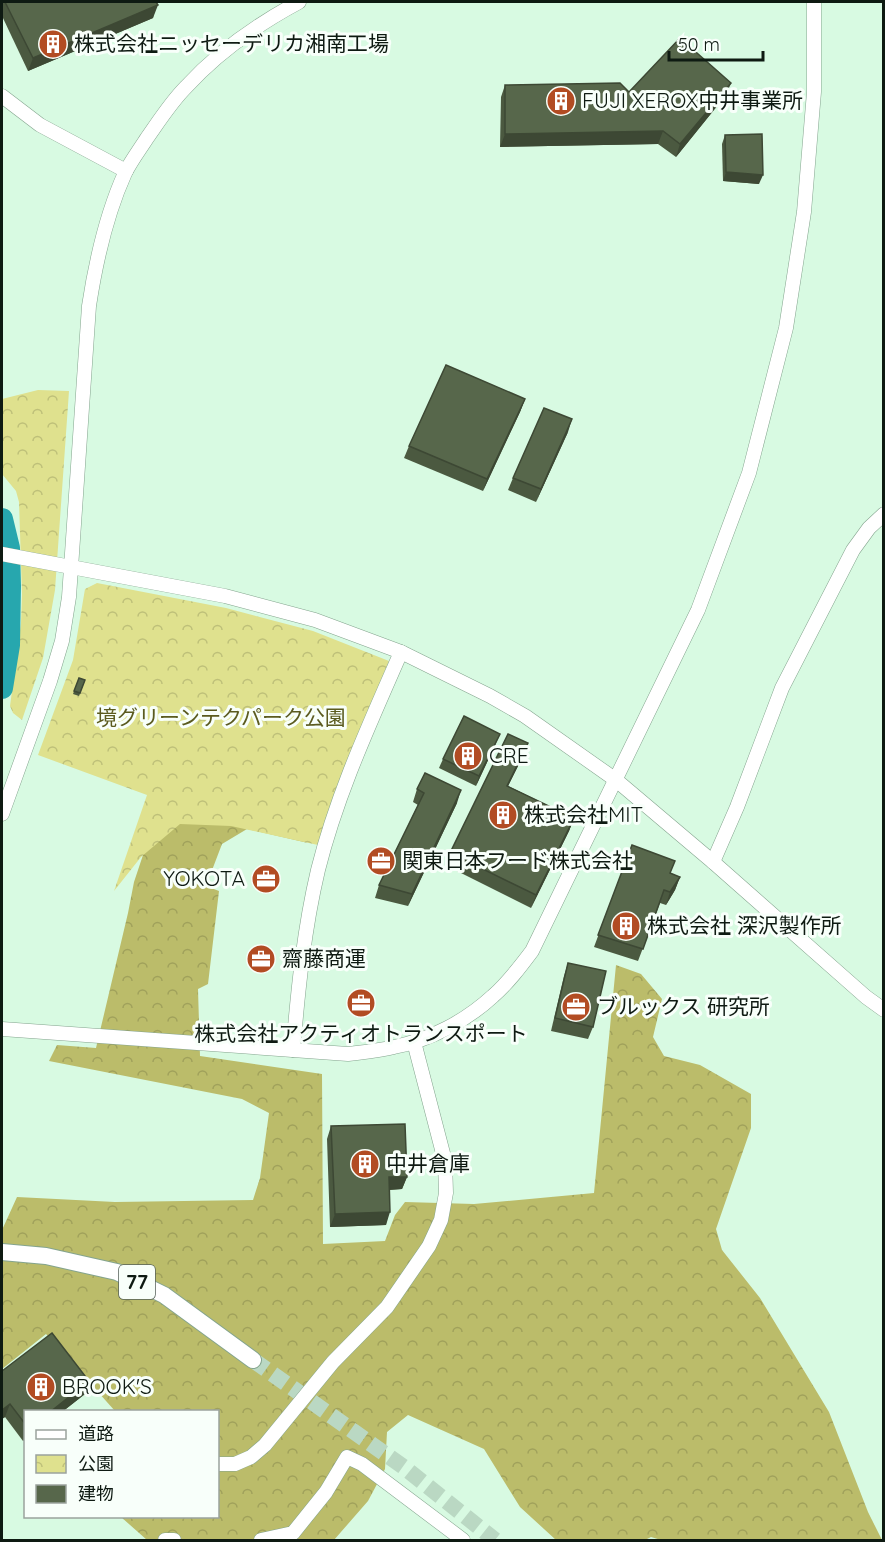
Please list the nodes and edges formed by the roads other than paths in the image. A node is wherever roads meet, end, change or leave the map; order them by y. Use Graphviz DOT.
graph roads {
  1 [pos="299,2"];
  2 [pos="814,2"];
  3 [pos="2,96"];
  4 [pos="126,171"];
  5 [pos="884,514"];
  6 [pos="2,554"];
  7 [pos="70,568"];
  8 [pos="400,652"];
  9 [pos="616,780"];
  10 [pos="2,814"];
  11 [pos="713,862"];
  12 [pos="884,1010"];
  13 [pos="2,1029"];
  14 [pos="414,1042"];
  15 [pos="293,1050"];
  16 [pos="2,1252"];
  17 [pos="253,1360"];
  18 [pos="219,1464"];
  19 [pos="165,1540"];
  20 [pos="174,1540"];
  21 [pos="261,1540"];
  22 [pos="463,1540"];
  1 -- 4 [label="street"];
  2 -- 9 [label="street"];
  3 -- 4 [label="street"];
  4 -- 7 [label="street"];
  5 -- 11 [label="street"];
  6 -- 7 [label="street"];
  7 -- 8 [label="street"];
  7 -- 10 [label="street"];
  8 -- 9 [label="street"];
  8 -- 15 [label="street"];
  9 -- 11 [label="street"];
  9 -- 14 [label="street"];
  11 -- 12 [label="street"];
  13 -- 15 [label="street"];
  14 -- 15 [label="street"];
  14 -- 18 [label="street"];
  16 -- 17 [label="main road, 77"];
  19 -- 20 [label="street"];
  21 -- 22 [label="street"];
}
